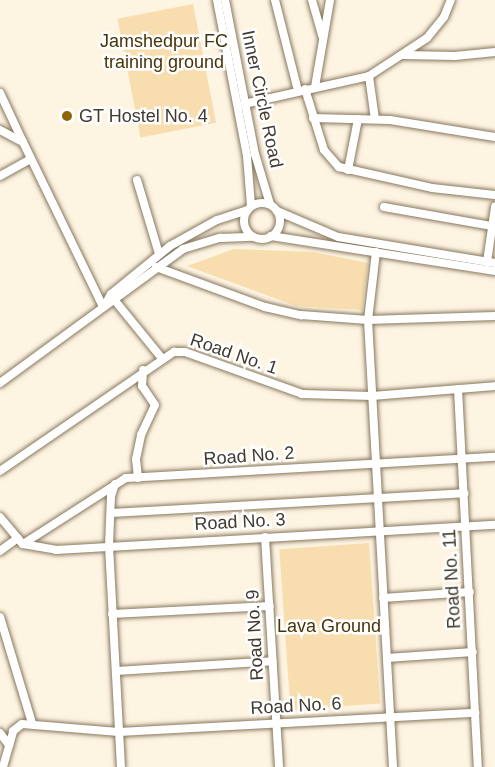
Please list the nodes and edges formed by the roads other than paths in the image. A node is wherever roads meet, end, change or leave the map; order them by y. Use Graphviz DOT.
graph roads {
  1 [pos="217,0"];
  2 [pos="225,0"];
  3 [pos="275,0"];
  4 [pos="312,0"];
  5 [pos="330,0"];
  6 [pos="451,0"];
  7 [pos="323,39"];
  8 [pos="495,52"];
  9 [pos="404,55"];
  10 [pos="369,76"];
  11 [pos="315,87"];
  12 [pos="302,90"];
  13 [pos="0,93"];
  14 [pos="244,104"];
  15 [pos="313,118"];
  16 [pos="358,119"];
  17 [pos="375,119"];
  18 [pos="0,130"];
  19 [pos="495,137"];
  20 [pos="23,142"];
  21 [pos="31,159"];
  22 [pos="348,170"];
  23 [pos="0,176"];
  24 [pos="137,180"];
  25 [pos="495,195"];
  26 [pos="384,207"];
  27 [pos="495,207"];
  28 [pos="249,208"];
  29 [pos="273,208"];
  30 [pos="492,226"];
  31 [pos="271,236"];
  32 [pos="253,237"];
  33 [pos="376,252"];
  34 [pos="159,254"];
  35 [pos="491,262"];
  36 [pos="156,267"];
  37 [pos="495,271"];
  38 [pos="108,300"];
  39 [pos="495,316"];
  40 [pos="368,320"];
  41 [pos="161,357"];
  42 [pos="143,370"];
  43 [pos="0,383"];
  44 [pos="495,386"];
  45 [pos="458,388"];
  46 [pos="372,396"];
  47 [pos="495,457"];
  48 [pos="462,459"];
  49 [pos="376,465"];
  50 [pos="0,471"];
  51 [pos="138,477"];
  52 [pos="119,480"];
  53 [pos="464,494"];
  54 [pos="378,499"];
  55 [pos="111,513"];
  56 [pos="0,517"];
  57 [pos="495,525"];
  58 [pos="466,527"];
  59 [pos="379,531"];
  60 [pos="265,537"];
  61 [pos="21,541"];
  62 [pos="109,546"];
  63 [pos="0,551"];
  64 [pos="470,592"];
  65 [pos="383,598"];
  66 [pos="270,606"];
  67 [pos="112,614"];
  68 [pos="0,617"];
  69 [pos="473,652"];
  70 [pos="387,658"];
  71 [pos="273,661"];
  72 [pos="116,671"];
  73 [pos="475,713"];
  74 [pos="390,718"];
  75 [pos="32,723"];
  76 [pos="277,723"];
  77 [pos="119,732"];
  78 [pos="0,733"];
  79 [pos="9,745"];
  80 [pos="3,767"];
  81 [pos="121,767"];
  82 [pos="279,767"];
  83 [pos="393,767"];
  84 [pos="478,767"];
  1 -- 28 [label="street, Inner Circle Road"];
  2 -- 14 [label="street, Inner Circle Road"];
  3 -- 12 [label="street"];
  4 -- 7 [label="street"];
  5 -- 7 [label="street"];
  6 -- 9 [label="street"];
  7 -- 11 [label="street"];
  8 -- 9 [label="street"];
  9 -- 10 [label="street"];
  10 -- 11 [label="street"];
  10 -- 17 [label="street"];
  11 -- 12 [label="street"];
  12 -- 14 [label="street"];
  12 -- 15 [label="street"];
  13 -- 20 [label="street"];
  14 -- 29 [label="street, Inner Circle Road"];
  15 -- 16 [label="street"];
  15 -- 22 [label="street"];
  16 -- 17 [label="street"];
  16 -- 22 [label="street"];
  17 -- 19 [label="street"];
  18 -- 20 [label="street"];
  20 -- 21 [label="street"];
  21 -- 23 [label="street"];
  21 -- 38 [label="street"];
  22 -- 25 [label="street"];
  24 -- 34 [label="street"];
  26 -- 30 [label="street"];
  27 -- 30 [label="street"];
  28 -- 29 [label="street"];
  28 -- 32 [label="street"];
  28 -- 34 [label="street"];
  29 -- 31 [label="street"];
  29 -- 35 [label="street"];
  30 -- 35 [label="street"];
  31 -- 32 [label="street"];
  31 -- 33 [label="street"];
  32 -- 36 [label="street"];
  33 -- 37 [label="street"];
  33 -- 40 [label="street"];
  34 -- 38 [label="street"];
  36 -- 38 [label="street"];
  36 -- 40 [label="street"];
  38 -- 41 [label="street"];
  38 -- 43 [label="street"];
  39 -- 40 [label="street"];
  40 -- 46 [label="street"];
  41 -- 42 [label="street, Road No. 1"];
  41 -- 46 [label="street, Road No. 1"];
  42 -- 50 [label="street, Road No. 1"];
  42 -- 51 [label="street"];
  44 -- 45 [label="street, Road No. 1"];
  45 -- 46 [label="street, Road No. 1"];
  45 -- 48 [label="street, Road No. 11"];
  46 -- 49 [label="street"];
  47 -- 48 [label="street, Road No. 2"];
  48 -- 49 [label="street, Road No. 2"];
  48 -- 53 [label="street, Road No. 11"];
  49 -- 51 [label="street, Road No. 2"];
  49 -- 54 [label="street"];
  51 -- 52 [label="street, Road No. 2"];
  52 -- 55 [label="street"];
  52 -- 61 [label="street, Road No. 2"];
  53 -- 54 [label="street"];
  53 -- 58 [label="street, Road No. 11"];
  54 -- 55 [label="street"];
  54 -- 59 [label="street"];
  55 -- 62 [label="street"];
  56 -- 61 [label="street"];
  57 -- 58 [label="street, Road No. 3"];
  58 -- 59 [label="street, Road No. 3"];
  58 -- 64 [label="street, Road No. 11"];
  59 -- 60 [label="street, Road No. 3"];
  59 -- 65 [label="street"];
  60 -- 62 [label="street, Road No. 3"];
  60 -- 66 [label="street, Road No. 9"];
  61 -- 62 [label="street, Road No. 3"];
  61 -- 63 [label="street, Road No. 2"];
  62 -- 67 [label="street"];
  64 -- 65 [label="street"];
  64 -- 69 [label="street, Road No. 11"];
  65 -- 70 [label="street"];
  66 -- 67 [label="street"];
  66 -- 71 [label="street, Road No. 9"];
  67 -- 72 [label="street"];
  68 -- 75 [label="street"];
  69 -- 70 [label="street"];
  69 -- 73 [label="street, Road No. 11"];
  70 -- 74 [label="street"];
  71 -- 72 [label="street"];
  71 -- 76 [label="street, Road No. 9"];
  72 -- 77 [label="street"];
  73 -- 74 [label="street, Road No. 6"];
  73 -- 84 [label="street, Road No. 11"];
  74 -- 76 [label="street, Road No. 6"];
  74 -- 83 [label="street"];
  75 -- 77 [label="street, Road No. 6"];
  75 -- 79 [label="street"];
  76 -- 77 [label="street, Road No. 6"];
  76 -- 82 [label="street, Road No. 9"];
  77 -- 81 [label="street"];
  78 -- 79 [label="street"];
  79 -- 80 [label="street"];
}
